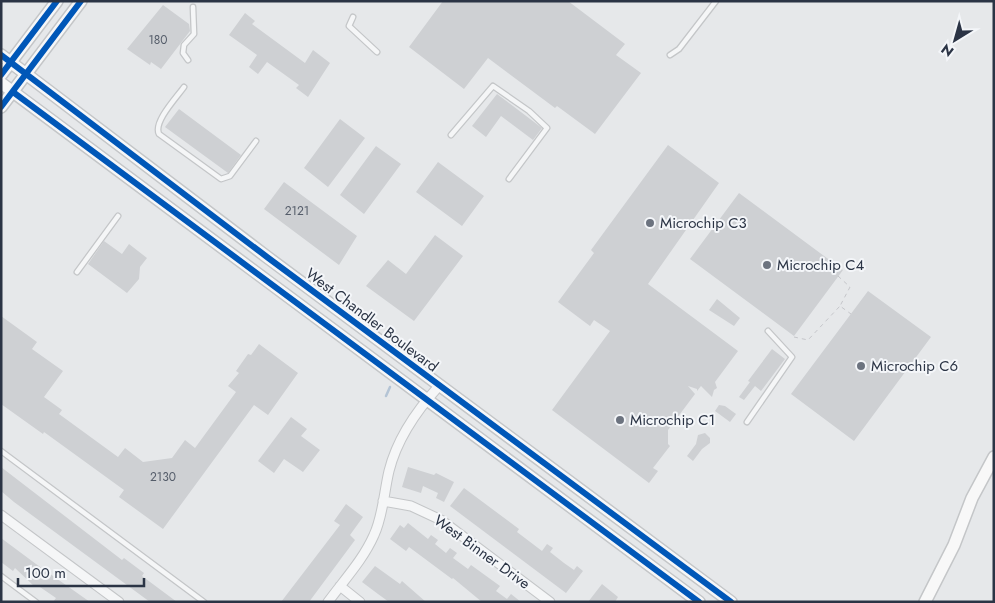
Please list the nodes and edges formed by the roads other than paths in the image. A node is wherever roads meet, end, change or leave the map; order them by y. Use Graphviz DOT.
graph roads {
  1 [pos="57,1"];
  2 [pos="81,1"];
  3 [pos="716,1"];
  4 [pos="193,7"];
  5 [pos="352,17"];
  6 [pos="377,52"];
  7 [pos="1,55"];
  8 [pos="670,55"];
  9 [pos="188,60"];
  10 [pos="11,62"];
  11 [pos="27,74"];
  12 [pos="1,75"];
  13 [pos="1,83"];
  14 [pos="184,87"];
  15 [pos="13,92"];
  16 [pos="1,107"];
  17 [pos="451,135"];
  18 [pos="256,140"];
  19 [pos="509,179"];
  20 [pos="118,216"];
  21 [pos="224,223"];
  22 [pos="210,239"];
  23 [pos="76,272"];
  24 [pos="768,331"];
  25 [pos="439,386"];
  26 [pos="426,400"];
  27 [pos="747,422"];
  28 [pos="1,451"];
  29 [pos="994,457"];
  30 [pos="382,501"];
  31 [pos="1,515"];
  32 [pos="1,576"];
  33 [pos="340,586"];
  34 [pos="36,602"];
  35 [pos="119,602"];
  36 [pos="204,602"];
  37 [pos="328,602"];
  38 [pos="360,602"];
  39 [pos="550,602"];
  40 [pos="699,602"];
  41 [pos="731,602"];
  42 [pos="925,602"];
  1 -- 10 [label="main road"];
  2 -- 11 [label="main road"];
  3 -- 8 [label="lane"];
  4 -- 9 [label="lane"];
  5 -- 6 [label="lane"];
  7 -- 10 [label="main road, West Chandler Boulevard"];
  10 -- 11 [label="main road, West Chandler Boulevard"];
  10 -- 12 [label="main road"];
  11 -- 15 [label="main road"];
  11 -- 21 [label="main road, West Chandler Boulevard"];
  13 -- 15 [label="main road, West Chandler Boulevard"];
  14 -- 18 [label="lane"];
  15 -- 16 [label="main road"];
  15 -- 22 [label="main road, West Chandler Boulevard"];
  17 -- 19 [label="lane"];
  20 -- 23 [label="lane"];
  21 -- 22 [label="main road"];
  21 -- 25 [label="main road, West Chandler Boulevard"];
  22 -- 26 [label="main road, West Chandler Boulevard"];
  24 -- 27 [label="lane"];
  25 -- 26 [label="street"];
  25 -- 41 [label="main road, West Chandler Boulevard"];
  26 -- 30 [label="street"];
  26 -- 40 [label="main road, West Chandler Boulevard"];
  28 -- 36 [label="lane"];
  29 -- 42 [label="main road"];
  30 -- 33 [label="street"];
  30 -- 39 [label="street, West Binner Drive"];
  31 -- 35 [label="street"];
  32 -- 34 [label="lane"];
  33 -- 37 [label="street"];
  33 -- 38 [label="street"];
}
